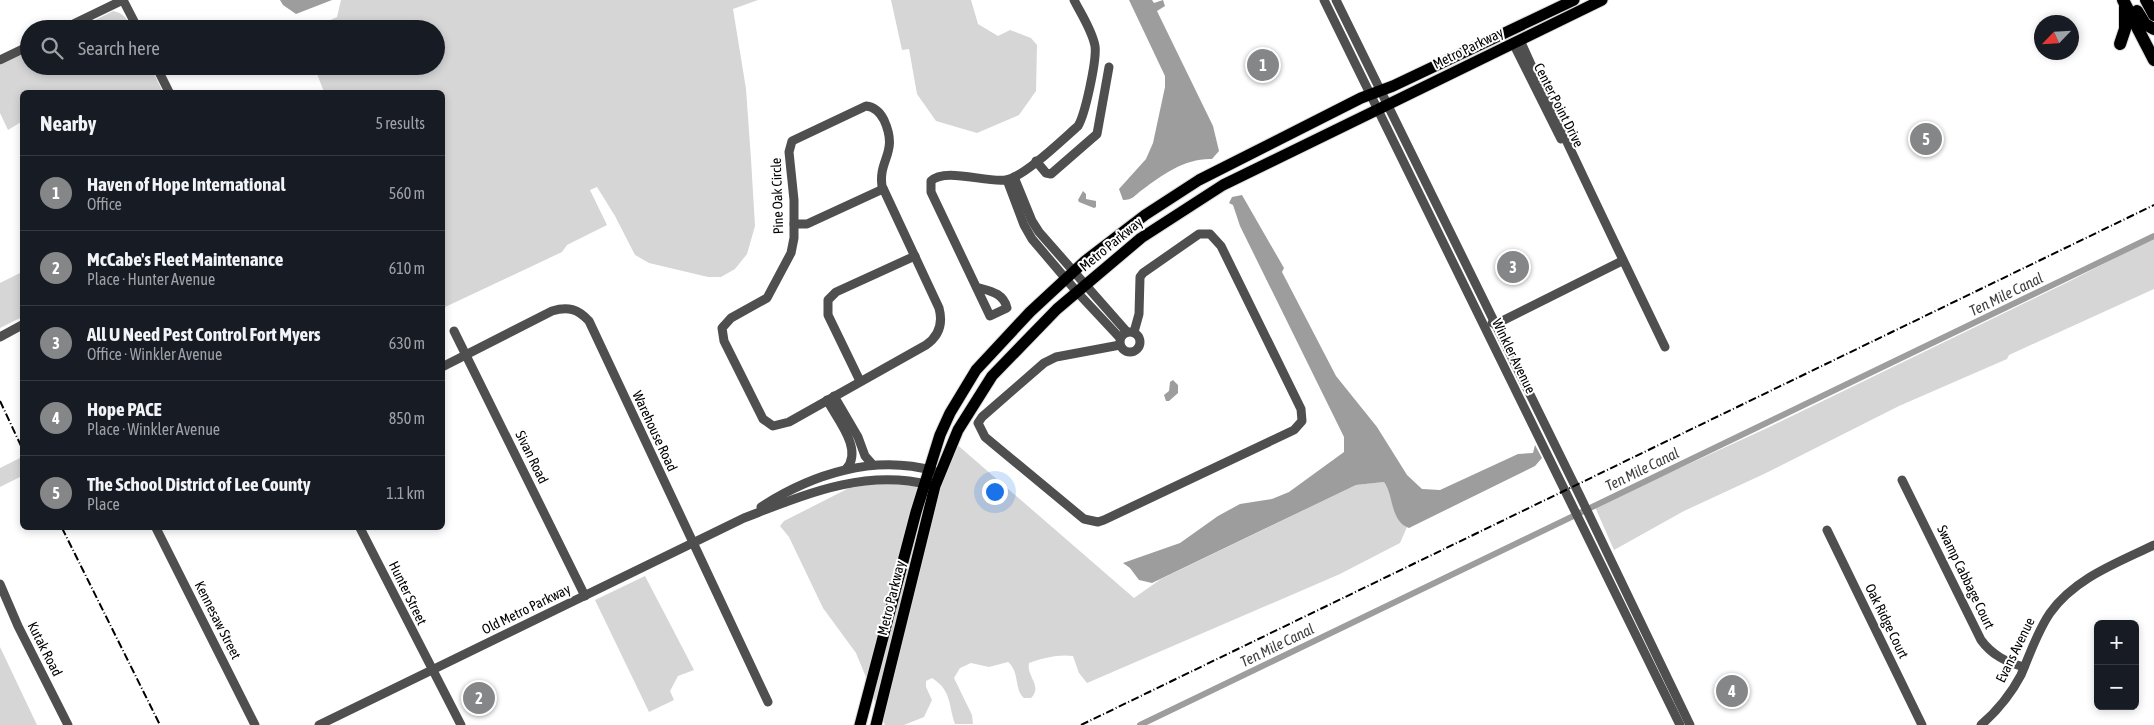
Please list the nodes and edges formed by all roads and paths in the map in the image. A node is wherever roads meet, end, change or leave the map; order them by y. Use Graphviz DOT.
graph roads {
  1 [pos="123,0"];
  2 [pos="1324,0"];
  3 [pos="1336,0"];
  4 [pos="1574,0"];
  5 [pos="1602,0"];
  6 [pos="2146,0"];
  7 [pos="1076,1"];
  8 [pos="2126,1"];
  9 [pos="2154,15"];
  10 [pos="82,20"];
  11 [pos="133,20"];
  12 [pos="2154,29"];
  13 [pos="2148,38"];
  14 [pos="1516,42"];
  15 [pos="2120,44"];
  16 [pos="20,50"];
  17 [pos="0,60"];
  18 [pos="2154,60"];
  19 [pos="1109,67"];
  20 [pos="160,75"];
  21 [pos="168,90"];
  22 [pos="1376,92"];
  23 [pos="1382,106"];
  24 [pos="1036,161"];
  25 [pos="1010,178"];
  26 [pos="883,189"];
  27 [pos="794,224"];
  28 [pos="914,256"];
  29 [pos="1622,261"];
  30 [pos="1070,275"];
  31 [pos="1086,284"];
  32 [pos="1464,284"];
  33 [pos="976,287"];
  34 [pos="1077,292"];
  35 [pos="1496,324"];
  36 [pos="20,327"];
  37 [pos="454,331"];
  38 [pos="0,337"];
  39 [pos="1125,337"];
  40 [pos="1664,347"];
  41 [pos="466,354"];
  42 [pos="445,365"];
  43 [pos="860,381"];
  44 [pos="1516,392"];
  45 [pos="831,398"];
  46 [pos="1539,412"];
  47 [pos="857,447"];
  48 [pos="874,466"];
  49 [pos="846,469"];
  50 [pos="934,472"];
  51 [pos="1902,480"];
  52 [pos="809,481"];
  53 [pos="930,485"];
  54 [pos="795,498"];
  55 [pos="744,518"];
  56 [pos="157,530"];
  57 [pos="361,530"];
  58 [pos="1827,530"];
  59 [pos="692,543"];
  60 [pos="2154,545"];
  61 [pos="0,584"];
  62 [pos="585,596"];
  63 [pos="2024,667"];
  64 [pos="431,671"];
  65 [pos="768,702"];
  66 [pos="876,722"];
  67 [pos="68,725"];
  68 [pos="255,725"];
  69 [pos="319,725"];
  70 [pos="460,725"];
  71 [pos="860,725"];
  72 [pos="1680,725"];
  73 [pos="1690,725"];
  74 [pos="1922,725"];
  75 [pos="1980,725"];
  1 -- 10 [label="street"];
  1 -- 11 [label="street"];
  2 -- 22 [label="street, Winkler Avenue"];
  3 -- 22 [label="street, Winkler Avenue"];
  4 -- 22 [label="main road, Metro Parkway"];
  5 -- 14 [label="main road, Metro Parkway"];
  6 -- 9 [label="highway"];
  7 -- 24 [label="street"];
  8 -- 12 [label="highway"];
  8 -- 13 [label="highway"];
  8 -- 15 [label="highway"];
  13 -- 18 [label="highway"];
  14 -- 23 [label="main road, Metro Parkway"];
  14 -- 29 [label="street, Center Point Drive"];
  16 -- 17 [label="street"];
  19 -- 24 [label="street"];
  20 -- 21 [label="street"];
  22 -- 23 [label="street, Winkler Avenue"];
  22 -- 30 [label="main road, Metro Parkway"];
  23 -- 31 [label="main road, Metro Parkway"];
  23 -- 32 [label="street, Winkler Avenue"];
  23 -- 35 [label="street, Winkler Avenue"];
  24 -- 25 [label="street"];
  25 -- 30 [label="street"];
  25 -- 33 [label="street"];
  26 -- 27 [label="street"];
  26 -- 27 [label="street, Pine Oak Circle"];
  26 -- 28 [label="street, Pine Oak Circle"];
  27 -- 45 [label="street, Pine Oak Circle"];
  28 -- 43 [label="street, Pine Oak Circle"];
  28 -- 43 [label="street"];
  29 -- 35 [label="street"];
  29 -- 40 [label="street, Center Point Drive"];
  30 -- 31 [label="street"];
  30 -- 34 [label="street"];
  30 -- 50 [label="main road, Metro Parkway"];
  31 -- 34 [label="main road, Metro Parkway"];
  31 -- 39 [label="street"];
  32 -- 35 [label="street"];
  32 -- 44 [label="street, Winkler Avenue"];
  34 -- 39 [label="street"];
  34 -- 50 [label="main road, Metro Parkway"];
  35 -- 46 [label="street, Winkler Avenue"];
  36 -- 38 [label="street"];
  37 -- 41 [label="street, Sivan Road"];
  39 -- 39 [label="street"];
  41 -- 42 [label="street, Warehouse Road"];
  41 -- 59 [label="street, Warehouse Road"];
  41 -- 62 [label="street, Sivan Road"];
  43 -- 45 [label="street, Pine Oak Circle"];
  44 -- 46 [label="street"];
  44 -- 72 [label="street, Winkler Avenue"];
  45 -- 47 [label="street"];
  46 -- 73 [label="street, Winkler Avenue"];
  47 -- 48 [label="street"];
  47 -- 49 [label="street"];
  48 -- 49 [label="street, Old Metro Parkway"];
  48 -- 50 [label="street, Old Metro Parkway"];
  49 -- 52 [label="street, Old Metro Parkway"];
  50 -- 53 [label="main road, Metro Parkway"];
  51 -- 63 [label="street, Swamp Cabbage Court"];
  52 -- 54 [label="street"];
  52 -- 55 [label="street, Old Metro Parkway"];
  53 -- 54 [label="street, Old Metro Parkway"];
  53 -- 66 [label="main road, Metro Parkway"];
  53 -- 71 [label="main road, Metro Parkway"];
  54 -- 55 [label="street, Old Metro Parkway"];
  55 -- 59 [label="street, Old Metro Parkway"];
  56 -- 68 [label="street, Kennesaw Street"];
  57 -- 64 [label="street, Hunter Street"];
  58 -- 74 [label="street, Oak Ridge Court"];
  59 -- 62 [label="street, Old Metro Parkway"];
  59 -- 65 [label="street, Warehouse Road"];
  60 -- 63 [label="street, Evans Avenue"];
  61 -- 67 [label="street, Kutak Road"];
  62 -- 64 [label="street, Old Metro Parkway"];
  63 -- 75 [label="street, Evans Avenue"];
  64 -- 69 [label="street, Old Metro Parkway"];
  64 -- 70 [label="street, Hunter Street"];
}
